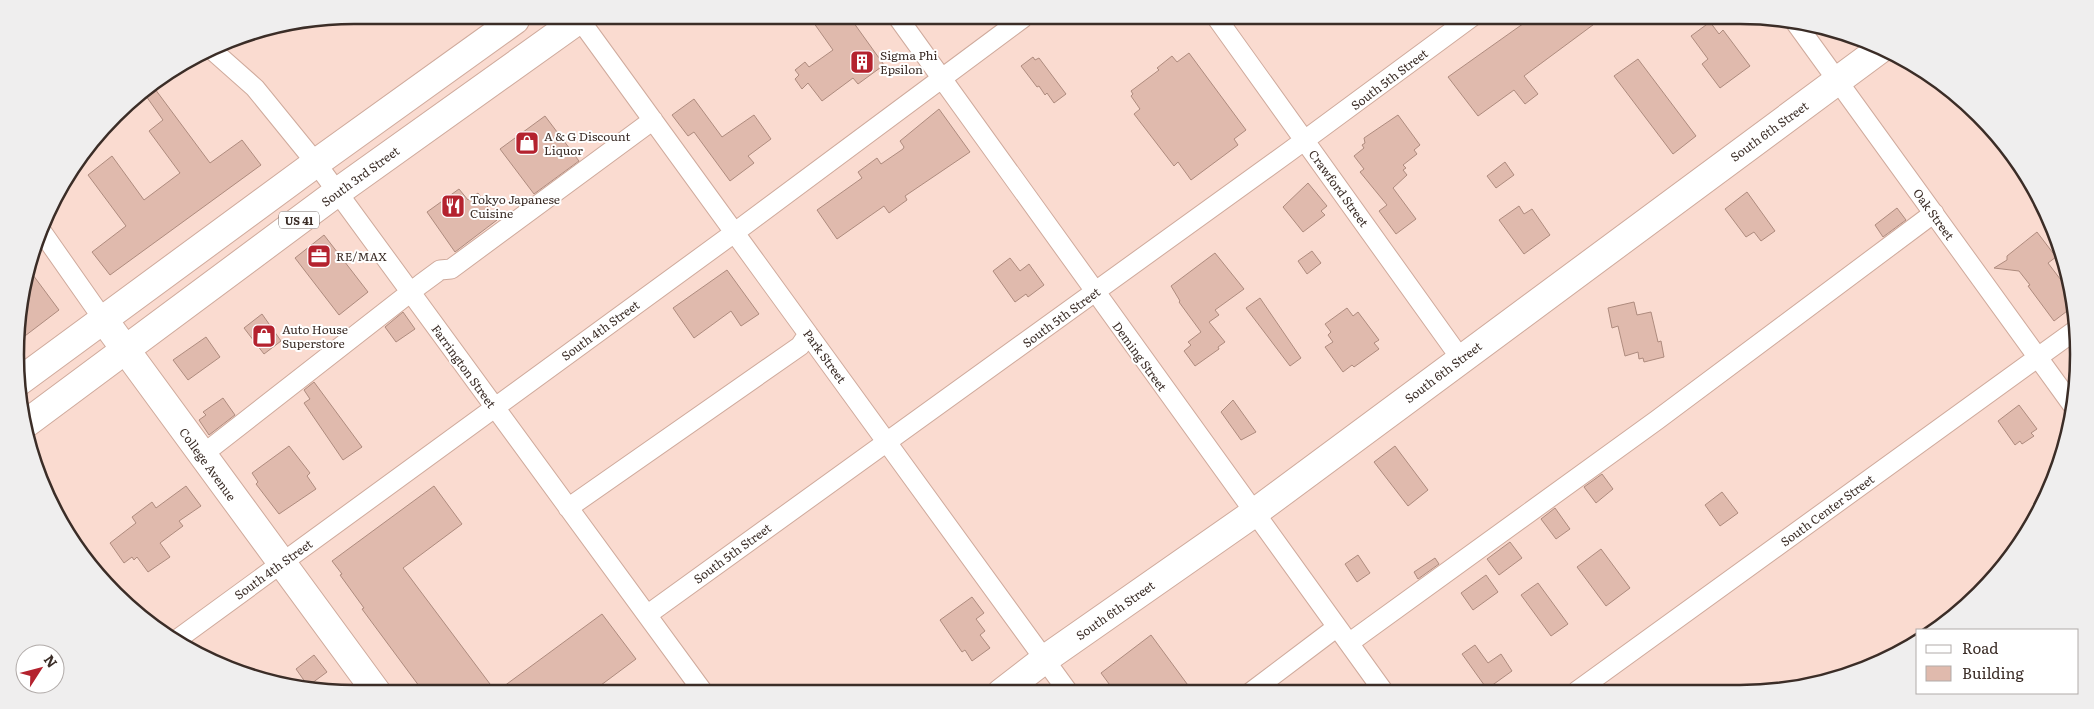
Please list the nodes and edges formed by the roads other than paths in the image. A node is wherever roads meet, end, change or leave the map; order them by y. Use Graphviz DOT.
graph roads {
  1 [pos="510,24"];
  2 [pos="573,24"];
  3 [pos="582,24"];
  4 [pos="903,24"];
  5 [pos="1015,24"];
  6 [pos="1221,24"];
  7 [pos="1462,24"];
  8 [pos="1800,29"];
  9 [pos="1875,53"];
  10 [pos="217,54"];
  11 [pos="942,78"];
  12 [pos="1838,81"];
  13 [pos="653,120"];
  14 [pos="1305,140"];
  15 [pos="316,163"];
  16 [pos="336,193"];
  17 [pos="1934,213"];
  18 [pos="734,233"];
  19 [pos="45,237"];
  20 [pos="410,292"];
  21 [pos="1095,293"];
  22 [pos="103,319"];
  23 [pos="808,334"];
  24 [pos="2070,334"];
  25 [pos="126,350"];
  26 [pos="2038,357"];
  27 [pos="1461,359"];
  28 [pos="24,378"];
  29 [pos="2067,397"];
  30 [pos="494,407"];
  31 [pos="31,421"];
  32 [pos="888,443"];
  33 [pos="202,455"];
  34 [pos="568,508"];
  35 [pos="1254,513"];
  36 [pos="280,563"];
  37 [pos="647,615"];
  38 [pos="1337,627"];
  39 [pos="181,636"];
  40 [pos="1349,643"];
  41 [pos="1045,659"];
  42 [pos="371,685"];
  43 [pos="698,685"];
  44 [pos="1011,685"];
  45 [pos="1064,685"];
  46 [pos="1260,685"];
  47 [pos="1379,685"];
  48 [pos="1587,685"];
  1 -- 15 [label="main road, US 41"];
  2 -- 16 [label="main road, South 3rd Street / US 41"];
  3 -- 13 [label="street, Park Street"];
  4 -- 11 [label="street, Deming Street"];
  5 -- 11 [label="street, South 4th Street"];
  6 -- 14 [label="street, Crawford Street"];
  7 -- 14 [label="street, South 5th Street"];
  8 -- 12 [label="street, Oak Street"];
  9 -- 12 [label="main road, South 6th Street"];
  10 -- 15 [label="street, Farrington Street"];
  11 -- 18 [label="street, South 4th Street"];
  11 -- 21 [label="street, Deming Street"];
  12 -- 17 [label="street, Oak Street"];
  12 -- 27 [label="main road, South 6th Street"];
  13 -- 18 [label="street, Park Street"];
  13 -- 20 [label="street"];
  14 -- 21 [label="street, South 5th Street"];
  14 -- 27 [label="street, Crawford Street"];
  15 -- 16 [label="street, Farrington Street"];
  15 -- 22 [label="main road, US 41"];
  16 -- 20 [label="street, Farrington Street"];
  16 -- 25 [label="main road, South 3rd Street / US 41"];
  17 -- 26 [label="street, Oak Street"];
  17 -- 40 [label="street"];
  18 -- 23 [label="street, Park Street"];
  18 -- 30 [label="street, South 4th Street"];
  19 -- 22 [label="street, College Avenue"];
  20 -- 30 [label="street, Farrington Street"];
  20 -- 33 [label="street"];
  21 -- 32 [label="street, South 5th Street"];
  21 -- 35 [label="street, Deming Street"];
  22 -- 25 [label="main road, College Avenue"];
  22 -- 28 [label="main road, US 41"];
  23 -- 32 [label="street, Park Street"];
  23 -- 34 [label="street"];
  24 -- 26 [label="street, South Center Street"];
  25 -- 31 [label="main road, South 3rd Street / US 41"];
  25 -- 33 [label="main road, College Avenue"];
  26 -- 29 [label="street, Oak Street"];
  26 -- 48 [label="street, South Center Street"];
  27 -- 35 [label="main road, South 6th Street"];
  30 -- 34 [label="street, Farrington Street"];
  30 -- 36 [label="street, South 4th Street"];
  32 -- 37 [label="street, South 5th Street"];
  32 -- 41 [label="street, Park Street"];
  33 -- 36 [label="main road, College Avenue"];
  34 -- 37 [label="street, Farrington Street"];
  35 -- 38 [label="street, Deming Street"];
  35 -- 41 [label="main road, South 6th Street"];
  36 -- 39 [label="street, South 4th Street"];
  36 -- 42 [label="main road, College Avenue"];
  37 -- 43 [label="street, Farrington Street"];
  38 -- 40 [label="street, Deming Street"];
  38 -- 46 [label="street"];
  40 -- 47 [label="street, Deming Street"];
  41 -- 44 [label="main road, South 6th Street"];
  41 -- 45 [label="street, Park Street"];
}
